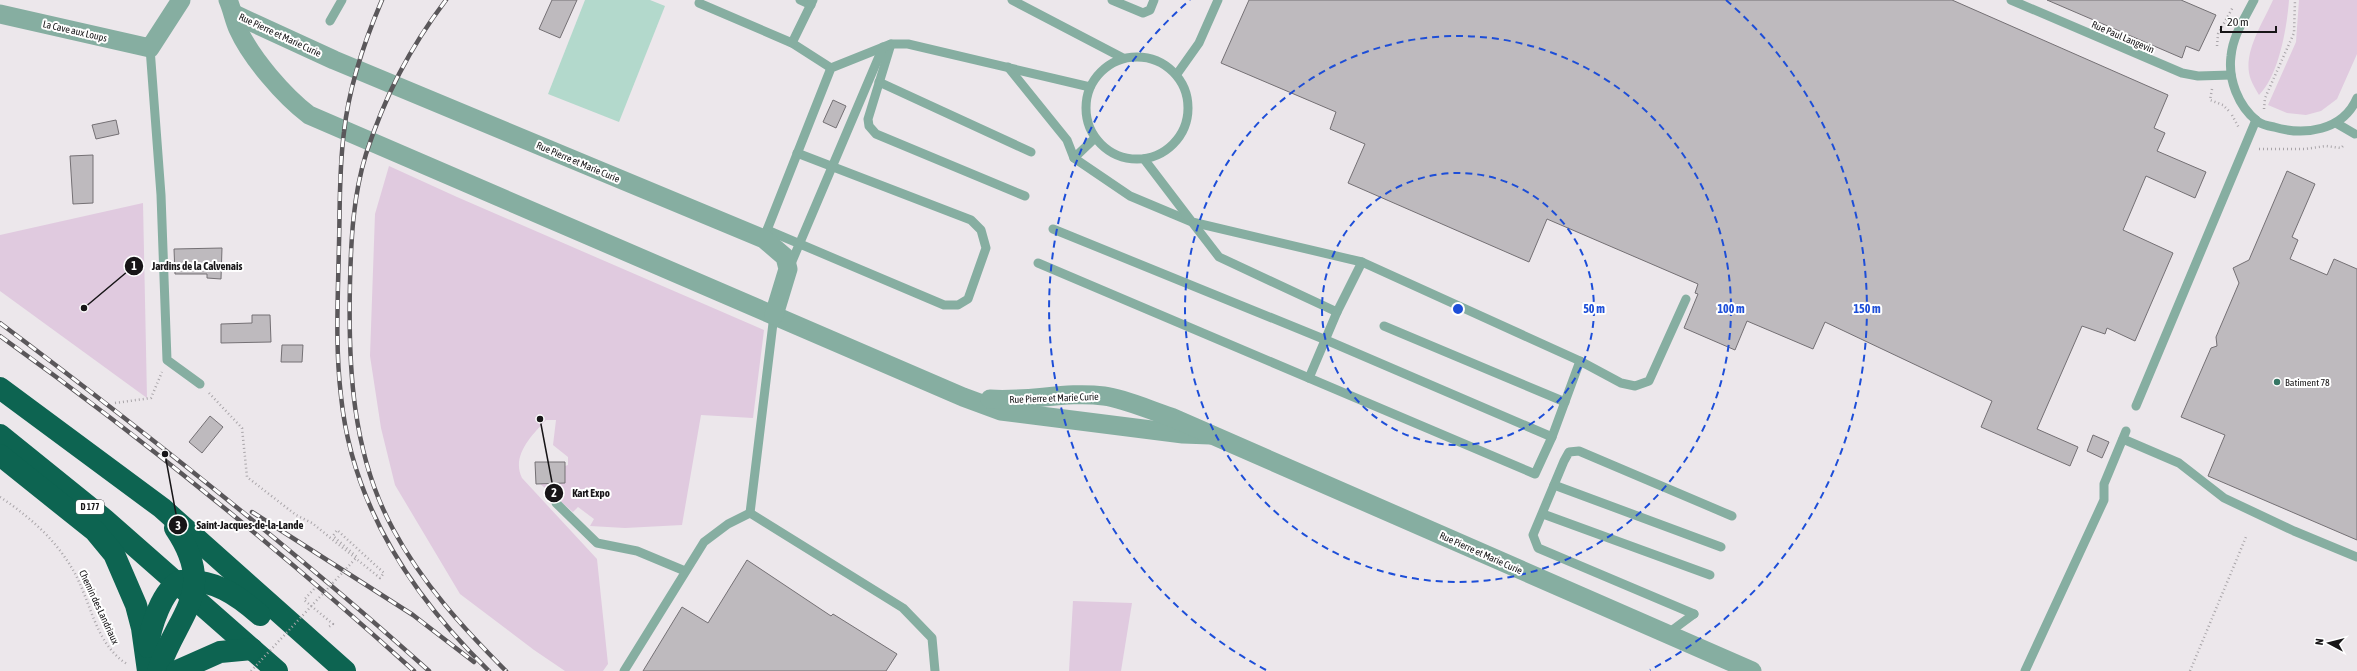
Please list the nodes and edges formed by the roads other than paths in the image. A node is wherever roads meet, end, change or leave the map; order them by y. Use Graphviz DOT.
graph roads {
  1 [pos="181,0"];
  2 [pos="342,0"];
  3 [pos="800,0"];
  4 [pos="1012,0"];
  5 [pos="1112,0"];
  6 [pos="1154,0"];
  7 [pos="1218,0"];
  8 [pos="2011,0"];
  9 [pos="2254,0"];
  10 [pos="812,2"];
  11 [pos="699,4"];
  12 [pos="231,7"];
  13 [pos="0,14"];
  14 [pos="330,21"];
  15 [pos="792,43"];
  16 [pos="887,45"];
  17 [pos="150,48"];
  18 [pos="1123,58"];
  19 [pos="831,68"];
  20 [pos="1008,68"];
  21 [pos="1177,74"];
  22 [pos="2231,75"];
  23 [pos="879,82"];
  24 [pos="1090,87"];
  25 [pos="2357,98"];
  26 [pos="2259,122"];
  27 [pos="2336,123"];
  28 [pos="2354,134"];
  29 [pos="1095,138"];
  30 [pos="1031,152"];
  31 [pos="797,153"];
  32 [pos="1074,158"];
  33 [pos="1144,159"];
  34 [pos="832,166"];
  35 [pos="1025,196"];
  36 [pos="1192,222"];
  37 [pos="1053,229"];
  38 [pos="766,235"];
  39 [pos="799,243"];
  40 [pos="1362,262"];
  41 [pos="1038,263"];
  42 [pos="788,269"];
  43 [pos="1686,299"];
  44 [pos="1337,312"];
  45 [pos="774,316"];
  46 [pos="1384,326"];
  47 [pos="1326,340"];
  48 [pos="1580,361"];
  49 [pos="1309,378"];
  50 [pos="200,384"];
  51 [pos="0,388"];
  52 [pos="963,397"];
  53 [pos="1565,402"];
  54 [pos="2136,406"];
  55 [pos="0,435"];
  56 [pos="1210,435"];
  57 [pos="1552,437"];
  58 [pos="0,454"];
  59 [pos="1554,485"];
  60 [pos="556,504"];
  61 [pos="162,508"];
  62 [pos="750,513"];
  63 [pos="1543,514"];
  64 [pos="1732,516"];
  65 [pos="1721,547"];
  66 [pos="2357,556"];
  67 [pos="685,571"];
  68 [pos="1710,575"];
  69 [pos="188,587"];
  70 [pos="1667,634"];
  71 [pos="252,649"];
  72 [pos="146,666"];
  73 [pos="177,671"];
  74 [pos="277,671"];
  75 [pos="327,671"];
  76 [pos="346,671"];
  77 [pos="624,671"];
  78 [pos="935,671"];
  79 [pos="1752,671"];
  80 [pos="2025,671"];
  1 -- 17 [label="street"];
  2 -- 14 [label="lane"];
  3 -- 10 [label="lane"];
  4 -- 18 [label="lane"];
  5 -- 6 [label="lane"];
  7 -- 21 [label="lane"];
  8 -- 22 [label="lane, Rue Paul Langevin"];
  9 -- 22 [label="lane"];
  10 -- 15 [label="lane"];
  11 -- 15 [label="lane"];
  12 -- 38 [label="street, Rue Pierre et Marie Curie"];
  12 -- 45 [label="street, Rue Pierre et Marie Curie"];
  13 -- 17 [label="street, La Cave aux Loups"];
  15 -- 19 [label="lane"];
  16 -- 19 [label="lane"];
  16 -- 20 [label="lane"];
  16 -- 23 [label="lane"];
  16 -- 34 [label="lane"];
  17 -- 50 [label="lane"];
  18 -- 21 [label="lane"];
  18 -- 24 [label="lane"];
  19 -- 31 [label="lane"];
  20 -- 24 [label="lane"];
  20 -- 32 [label="lane"];
  21 -- 33 [label="lane"];
  22 -- 26 [label="lane"];
  23 -- 30 [label="lane"];
  23 -- 35 [label="lane"];
  24 -- 29 [label="lane"];
  25 -- 27 [label="lane"];
  26 -- 27 [label="lane"];
  26 -- 54 [label="lane"];
  27 -- 28 [label="lane"];
  29 -- 32 [label="lane"];
  29 -- 33 [label="lane"];
  31 -- 34 [label="lane"];
  31 -- 38 [label="lane"];
  32 -- 36 [label="lane"];
  33 -- 36 [label="lane"];
  34 -- 39 [label="lane"];
  34 -- 39 [label="lane"];
  36 -- 40 [label="lane"];
  36 -- 44 [label="lane"];
  37 -- 47 [label="lane"];
  38 -- 39 [label="lane"];
  38 -- 42 [label="street, Rue Pierre et Marie Curie"];
  39 -- 42 [label="lane"];
  40 -- 44 [label="lane"];
  40 -- 48 [label="lane"];
  41 -- 49 [label="lane"];
  42 -- 45 [label="street"];
  43 -- 48 [label="lane"];
  44 -- 47 [label="lane"];
  45 -- 52 [label="street, Rue Pierre et Marie Curie"];
  45 -- 62 [label="lane"];
  46 -- 53 [label="lane"];
  47 -- 49 [label="lane"];
  47 -- 57 [label="lane"];
  48 -- 53 [label="lane"];
  49 -- 57 [label="lane"];
  51 -- 61 [label="highway"];
  52 -- 56 [label="street, Rue Pierre et Marie Curie"];
  52 -- 56 [label="street, Rue Pierre et Marie Curie"];
  53 -- 57 [label="lane"];
  55 -- 69 [label="highway, D 177"];
  56 -- 70 [label="street, Rue Pierre et Marie Curie"];
  58 -- 72 [label="highway"];
  59 -- 63 [label="lane"];
  59 -- 64 [label="lane"];
  59 -- 65 [label="lane"];
  60 -- 67 [label="lane"];
  61 -- 69 [label="highway"];
  61 -- 76 [label="highway"];
  62 -- 67 [label="lane"];
  62 -- 78 [label="lane"];
  63 -- 68 [label="lane"];
  63 -- 70 [label="lane"];
  66 -- 80 [label="lane"];
  67 -- 77 [label="lane"];
  69 -- 71 [label="highway, D 177"];
  69 -- 72 [label="highway"];
  69 -- 75 [label="highway"];
  70 -- 79 [label="street, Rue Pierre et Marie Curie"];
  71 -- 73 [label="highway"];
  71 -- 74 [label="highway, D 177"];
}
